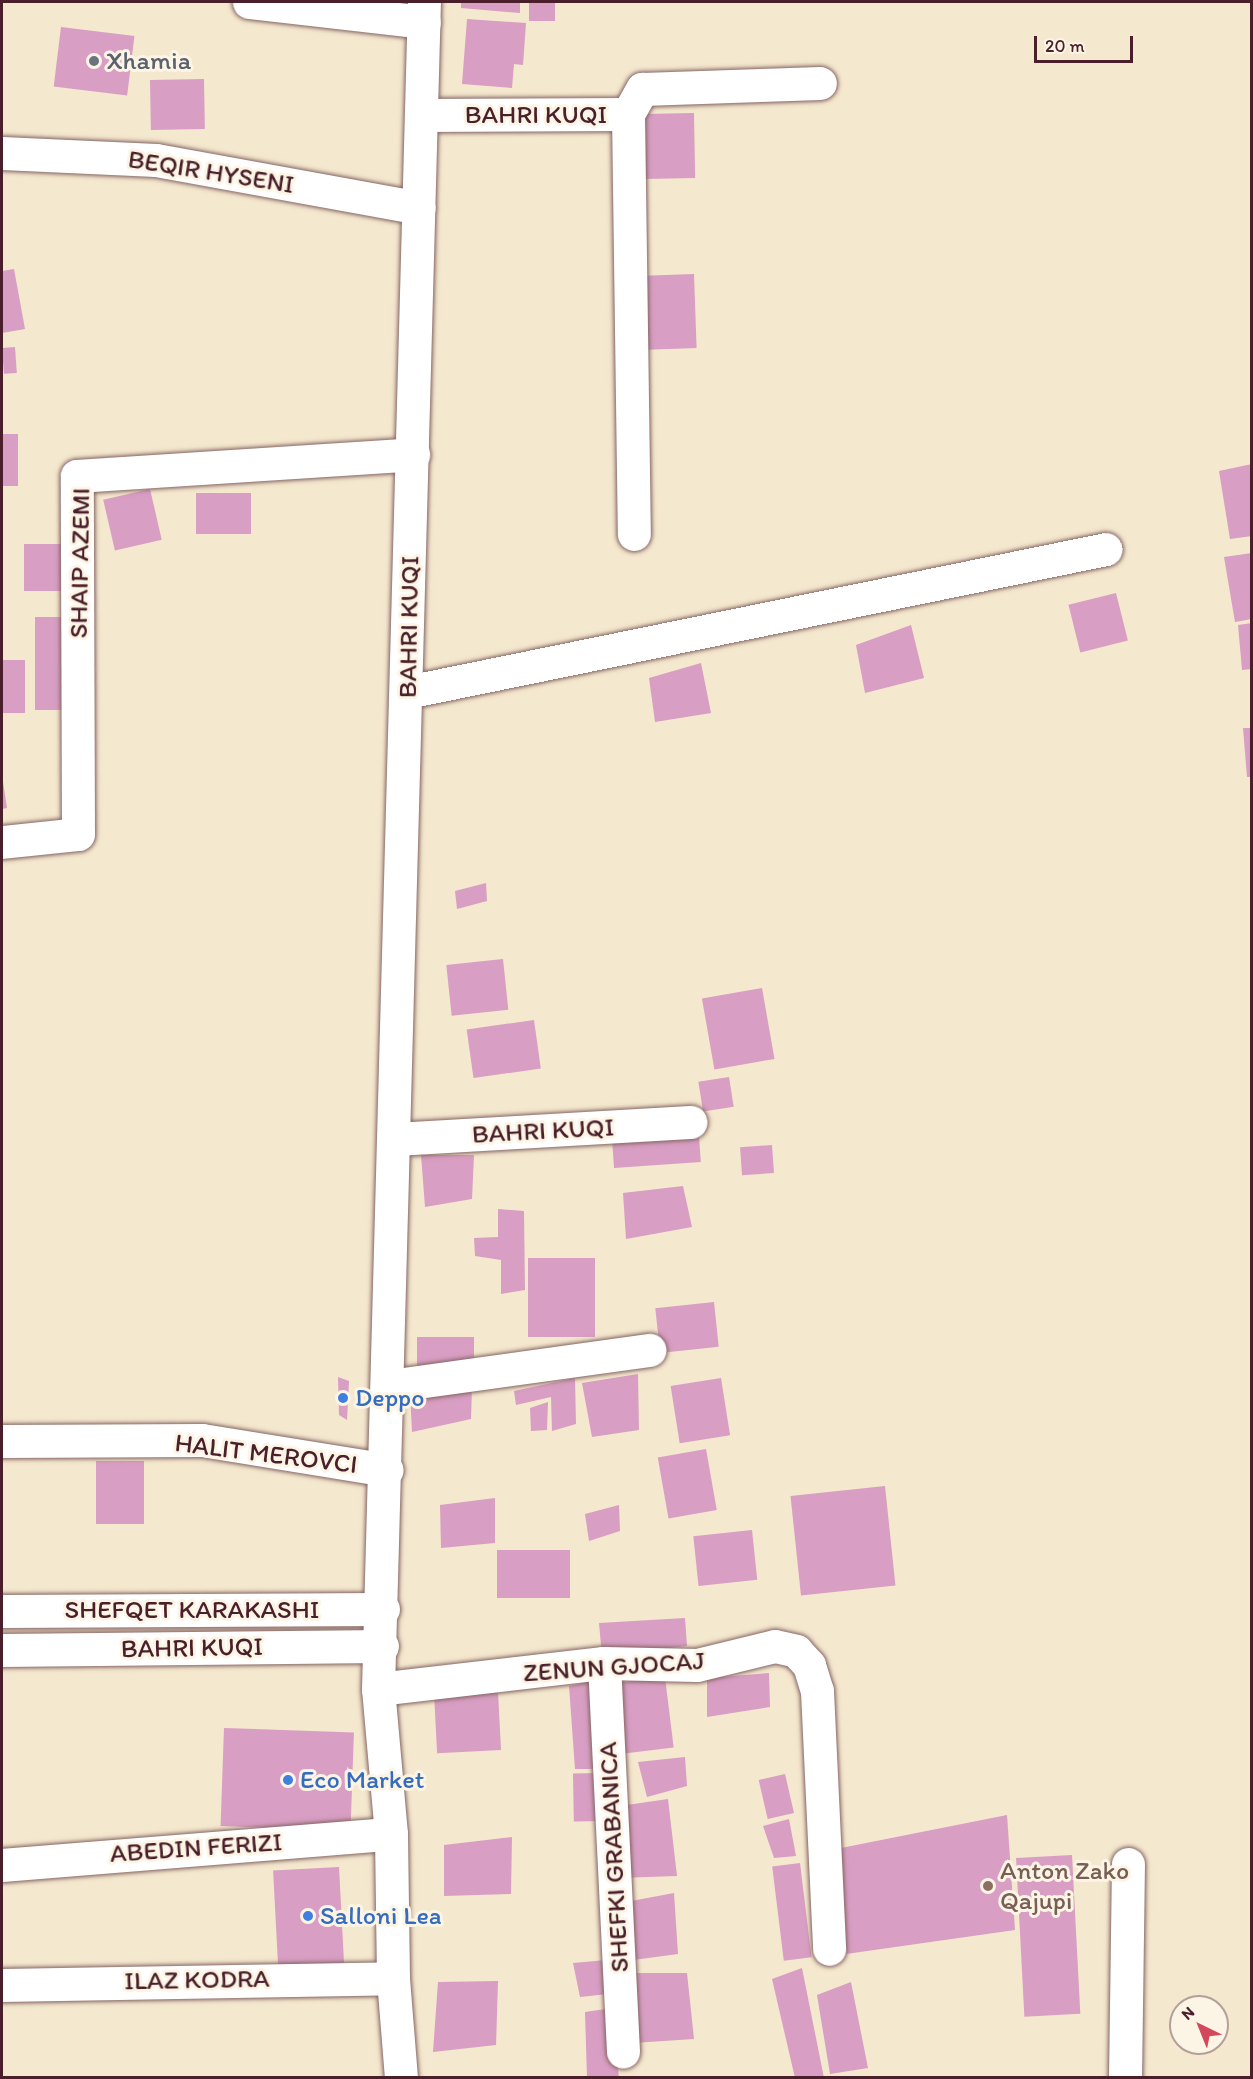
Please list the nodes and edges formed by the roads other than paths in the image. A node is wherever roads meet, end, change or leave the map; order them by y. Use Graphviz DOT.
graph roads {
  1 [pos="249,2"];
  2 [pos="424,12"];
  3 [pos="820,83"];
  4 [pos="628,114"];
  5 [pos="421,115"];
  6 [pos="2,153"];
  7 [pos="419,208"];
  8 [pos="413,454"];
  9 [pos="634,534"];
  10 [pos="1106,549"];
  11 [pos="407,692"];
  12 [pos="2,842"];
  13 [pos="692,1122"];
  14 [pos="394,1139"];
  15 [pos="650,1350"];
  16 [pos="389,1386"];
  17 [pos="2,1441"];
  18 [pos="387,1470"];
  19 [pos="383,1609"];
  20 [pos="2,1611"];
  21 [pos="382,1646"];
  22 [pos="2,1650"];
  23 [pos="604,1663"];
  24 [pos="378,1689"];
  25 [pos="391,1834"];
  26 [pos="1128,1864"];
  27 [pos="2,1865"];
  28 [pos="829,1949"];
  29 [pos="393,1978"];
  30 [pos="2,1984"];
  31 [pos="623,2052"];
  32 [pos="401,2078"];
  33 [pos="1125,2078"];
  1 -- 2 [label="street, BAHRI KUQI"];
  2 -- 5 [label="street, BAHRI KUQI"];
  3 -- 4 [label="street"];
  4 -- 5 [label="street, BAHRI KUQI"];
  4 -- 9 [label="street, BAHRI KUQI"];
  5 -- 7 [label="street, BAHRI KUQI"];
  6 -- 7 [label="street, BEQIR HYSENI"];
  7 -- 8 [label="street, BAHRI KUQI"];
  8 -- 11 [label="street, BAHRI KUQI"];
  8 -- 12 [label="street, SHAIP AZEMI"];
  10 -- 11 [label="street"];
  11 -- 14 [label="street, BAHRI KUQI"];
  13 -- 14 [label="street, BAHRI KUQI"];
  14 -- 16 [label="street, BAHRI KUQI"];
  15 -- 16 [label="street"];
  16 -- 18 [label="street, BAHRI KUQI"];
  17 -- 18 [label="street, HALIT MEROVCI"];
  18 -- 19 [label="street, BAHRI KUQI"];
  19 -- 20 [label="street, SHEFQET KARAKASHI"];
  19 -- 21 [label="street, BAHRI KUQI"];
  21 -- 22 [label="street, BAHRI KUQI"];
  21 -- 24 [label="street, BAHRI KUQI"];
  23 -- 24 [label="street, ZENUN GJOCAJ"];
  23 -- 28 [label="street, ZENUN GJOCAJ"];
  23 -- 31 [label="street, SHEFKI GRABANICA"];
  24 -- 25 [label="street, BAHRI KUQI"];
  25 -- 27 [label="street, ABEDIN FERIZI"];
  25 -- 29 [label="street, BAHRI KUQI"];
  26 -- 33 [label="street"];
  29 -- 30 [label="street, ILAZ KODRA"];
  29 -- 32 [label="street, BAHRI KUQI"];
}
